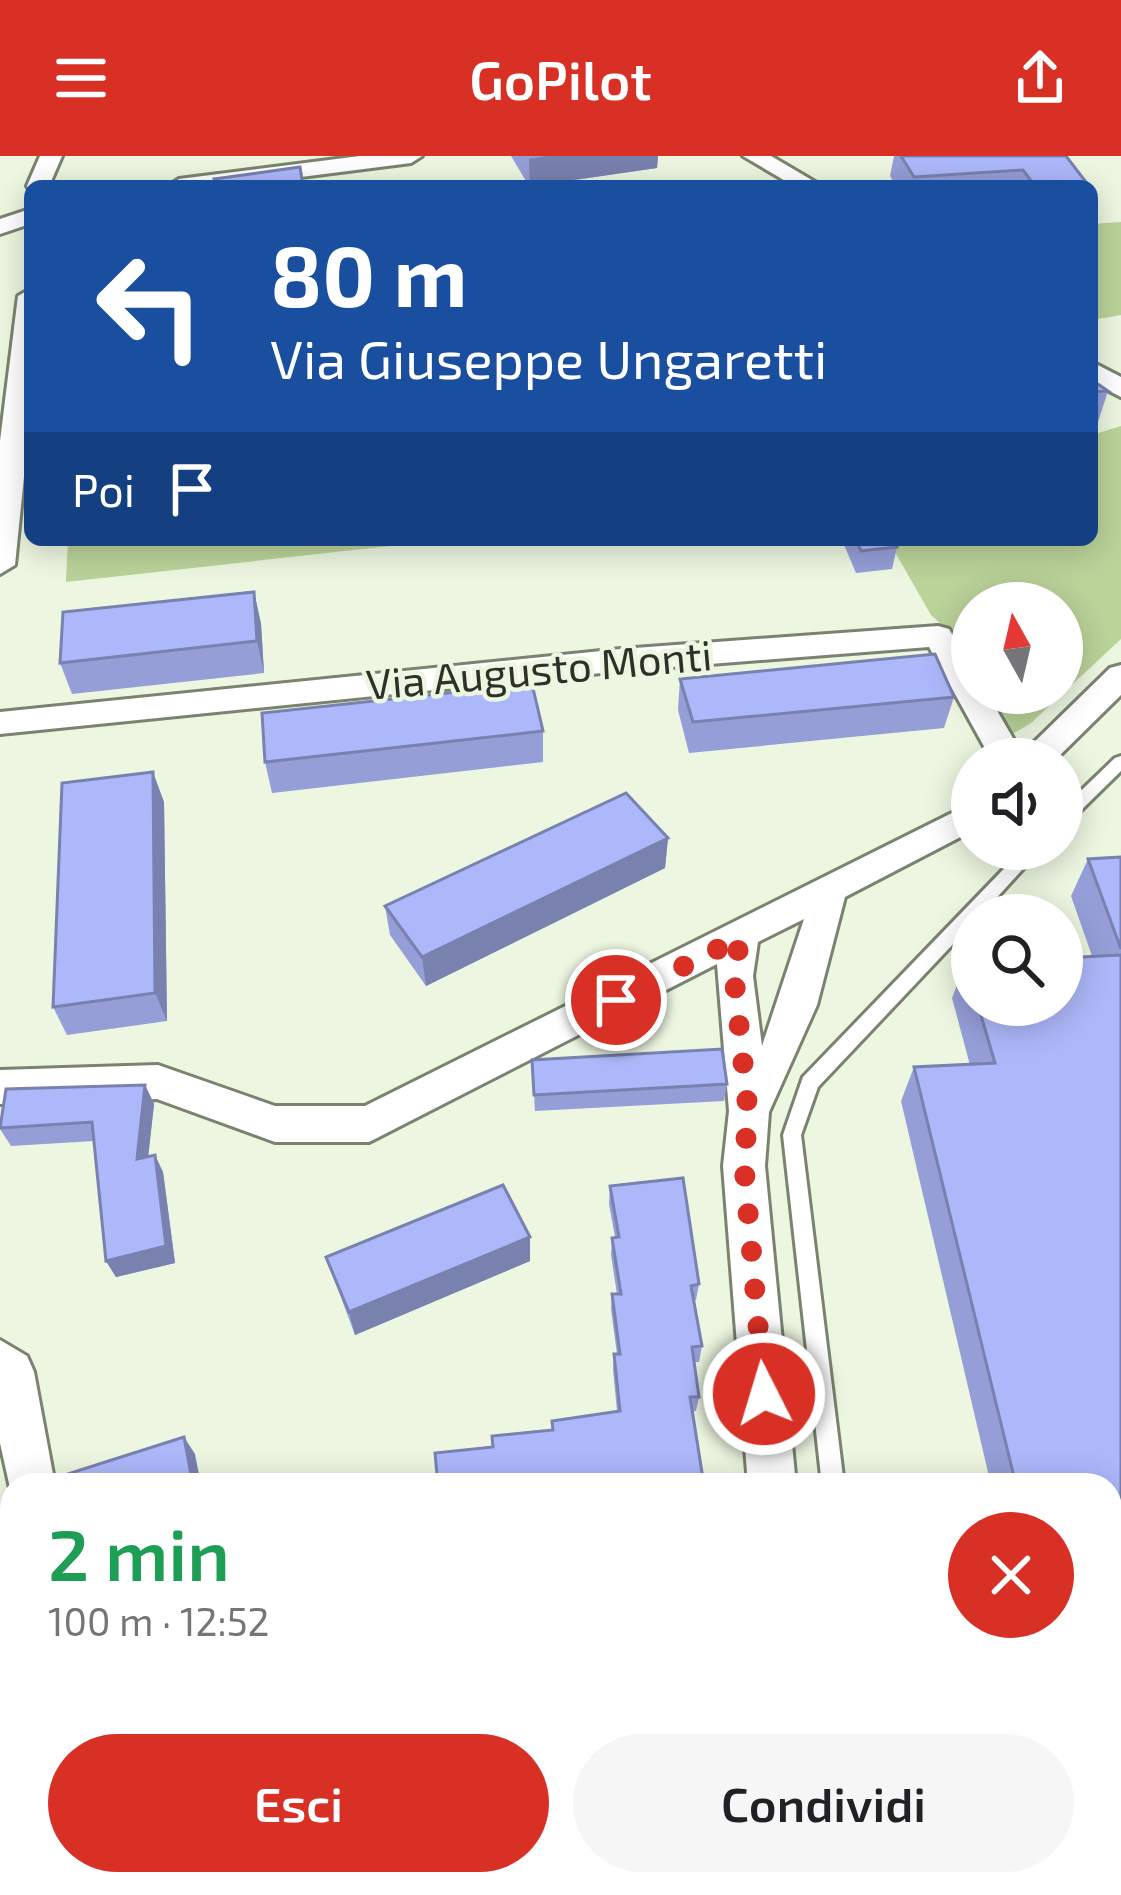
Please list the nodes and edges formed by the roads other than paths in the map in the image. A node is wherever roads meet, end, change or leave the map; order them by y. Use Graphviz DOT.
graph roads {
  1 [pos="411,156"];
  2 [pos="754,156"];
  3 [pos="225,180"];
  4 [pos="800,180"];
  5 [pos="24,320"];
  6 [pos="11,371"];
  7 [pos="1,550"];
  8 [pos="1121,676"];
  9 [pos="0,723"];
  10 [pos="996,738"];
  11 [pos="1058,738"];
  12 [pos="1121,762"];
  13 [pos="1083,799"];
  14 [pos="951,826"];
  15 [pos="1013,870"];
  16 [pos="828,892"];
  17 [pos="740,938"];
  18 [pos="0,1087"];
  19 [pos="748,1111"];
  20 [pos="0,1362"];
  21 [pos="29,1473"];
  22 [pos="771,1473"];
  23 [pos="832,1473"];
  1 -- 3 [label="street"];
  2 -- 4 [label="street"];
  5 -- 6 [label="street"];
  6 -- 7 [label="street"];
  8 -- 11 [label="street"];
  9 -- 10 [label="street, Via Augusto Monti"];
  12 -- 13 [label="lane"];
  14 -- 16 [label="street"];
  15 -- 23 [label="lane"];
  16 -- 17 [label="street"];
  16 -- 19 [label="street"];
  17 -- 18 [label="street"];
  17 -- 19 [label="street"];
  19 -- 22 [label="street"];
  20 -- 21 [label="street"];
}
